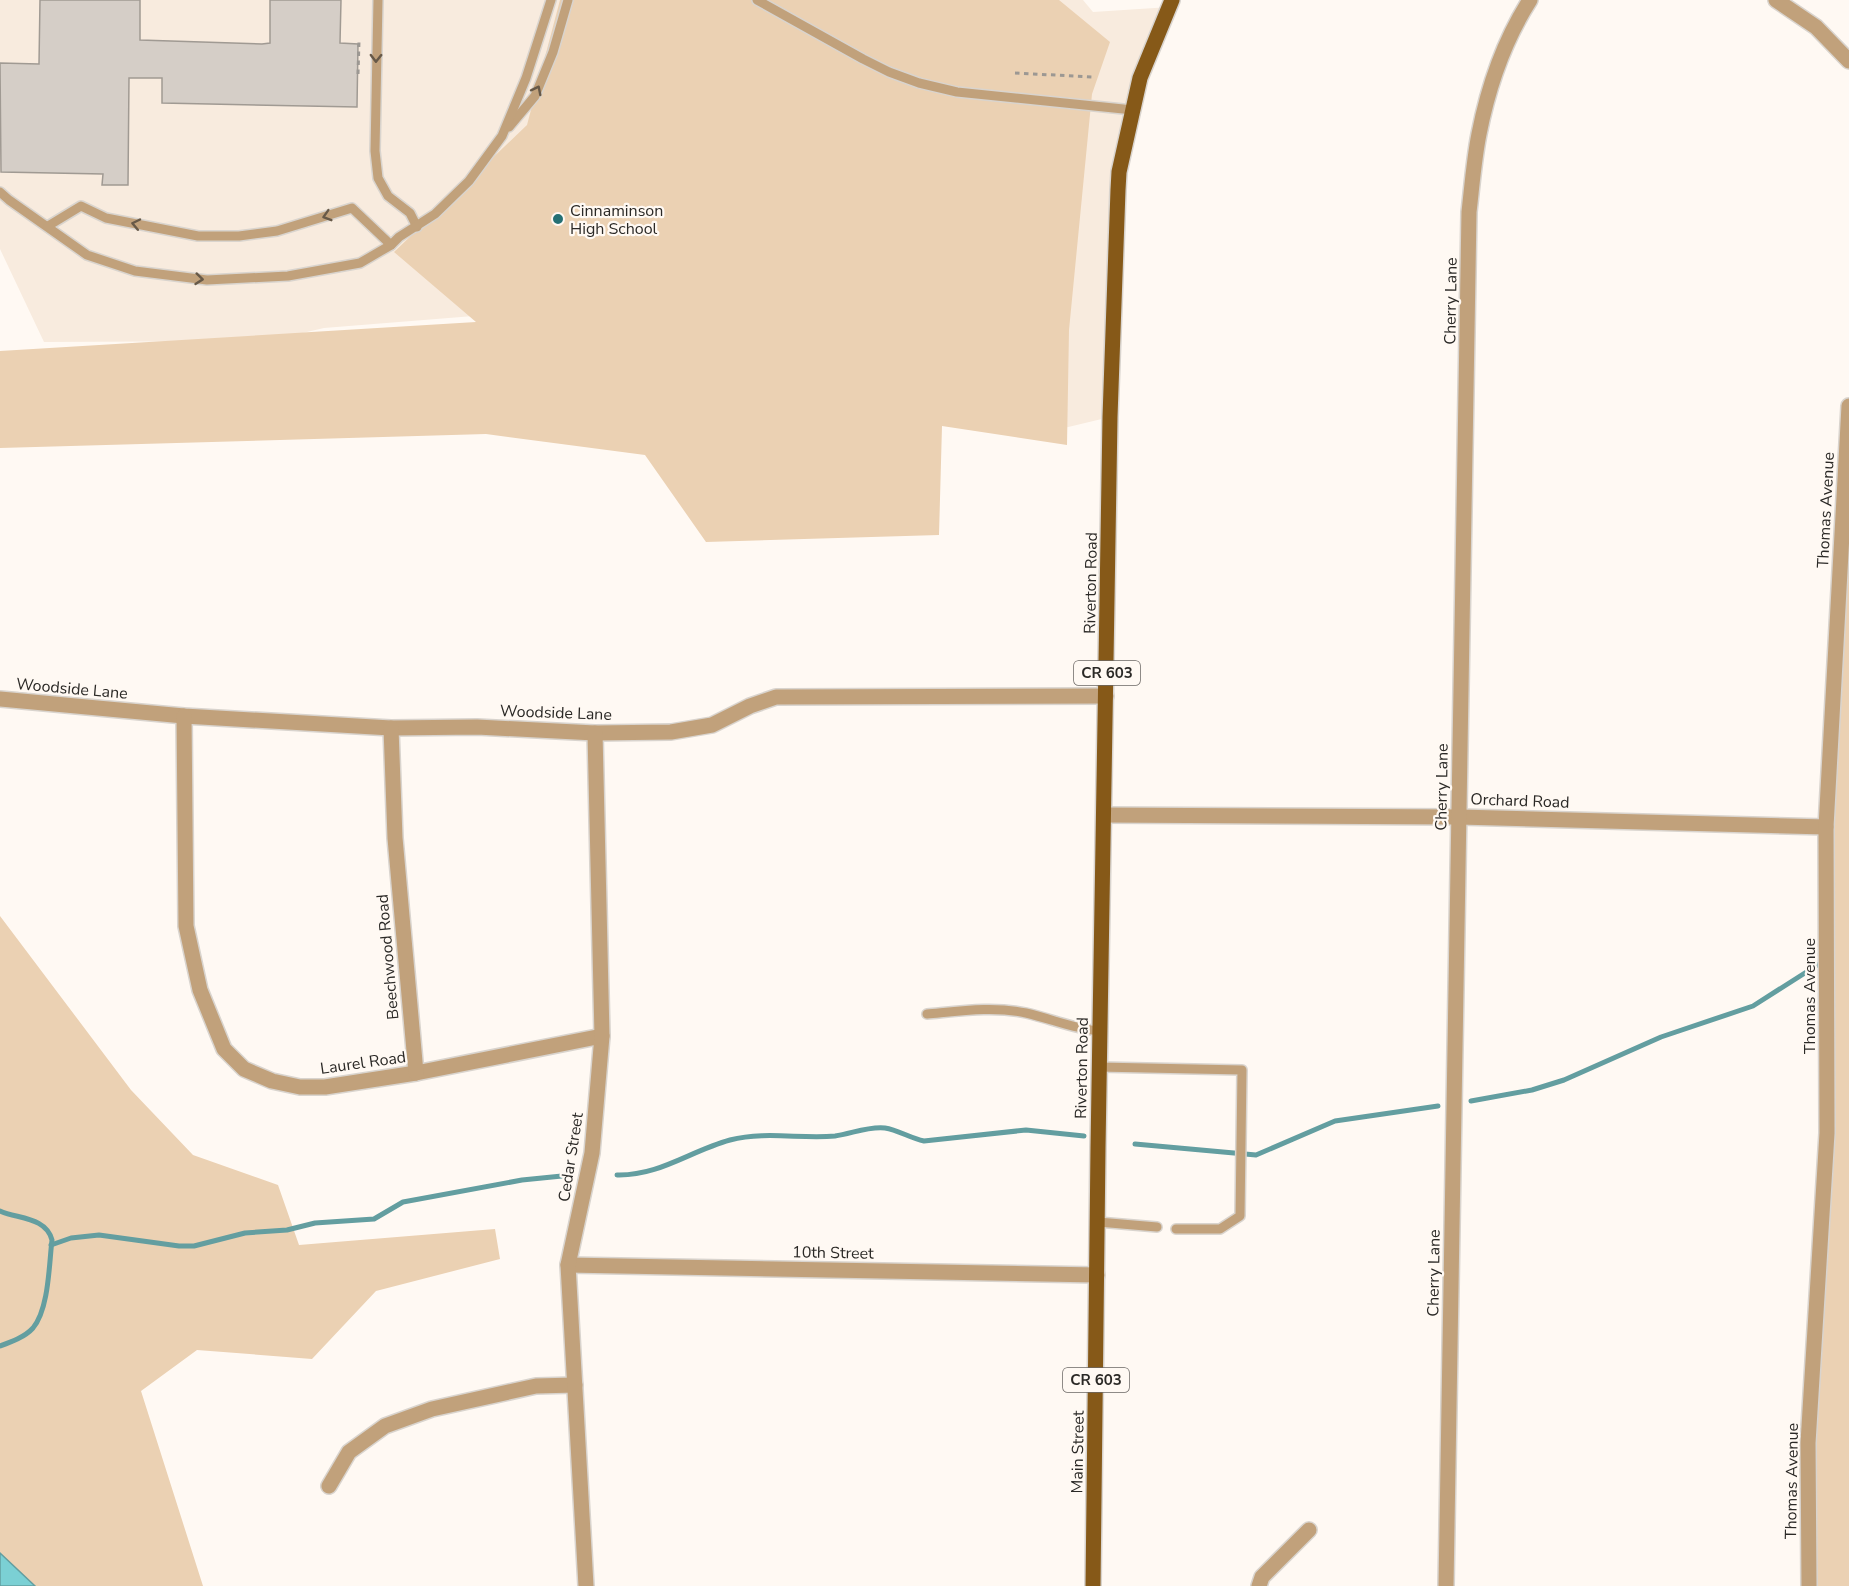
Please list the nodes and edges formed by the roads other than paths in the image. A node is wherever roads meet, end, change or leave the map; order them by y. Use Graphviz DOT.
graph roads {
  1 [pos="378,0"];
  2 [pos="551,0"];
  3 [pos="568,0"];
  4 [pos="757,0"];
  5 [pos="1173,0"];
  6 [pos="1530,0"];
  7 [pos="1776,0"];
  8 [pos="1849,61"];
  9 [pos="1133,110"];
  10 [pos="502,136"];
  11 [pos="0,192"];
  12 [pos="48,226"];
  13 [pos="417,227"];
  14 [pos="391,245"];
  15 [pos="1849,406"];
  16 [pos="1106,696"];
  17 [pos="0,699"];
  18 [pos="184,716"];
  19 [pos="391,728"];
  20 [pos="595,733"];
  21 [pos="1104,815"];
  22 [pos="1459,816"];
  23 [pos="1826,827"];
  24 [pos="927,1014"];
  25 [pos="1100,1031"];
  26 [pos="602,1036"];
  27 [pos="1099,1067"];
  28 [pos="416,1073"];
  29 [pos="1098,1175"];
  30 [pos="1098,1222"];
  31 [pos="1157,1227"];
  32 [pos="1176,1229"];
  33 [pos="568,1265"];
  34 [pos="1097,1275"];
  35 [pos="574,1384"];
  36 [pos="329,1486"];
  37 [pos="1309,1530"];
  38 [pos="586,1586"];
  39 [pos="1094,1586"];
  40 [pos="1258,1586"];
  41 [pos="1446,1586"];
  42 [pos="1809,1586"];
  1 -- 13 [label="lane, one-way"];
  2 -- 10 [label="lane"];
  10 -- 3 [label="lane, one-way"];
  4 -- 9 [label="lane"];
  5 -- 9 [label="main road, Riverton Road / CR 603"];
  6 -- 22 [label="street, Cherry Lane"];
  7 -- 8 [label="street"];
  9 -- 16 [label="main road, Riverton Road / CR 603"];
  10 -- 13 [label="lane"];
  11 -- 12 [label="lane"];
  12 -- 14 [label="lane, one-way"];
  14 -- 12 [label="lane, one-way"];
  13 -- 14 [label="lane"];
  15 -- 23 [label="street, Thomas Avenue"];
  16 -- 20 [label="street, Woodside Lane"];
  16 -- 21 [label="main road, Riverton Road / CR 603"];
  17 -- 18 [label="street, Woodside Lane"];
  18 -- 19 [label="street, Woodside Lane"];
  18 -- 28 [label="street, Laurel Road"];
  19 -- 20 [label="street, Woodside Lane"];
  19 -- 28 [label="street, Beechwood Road"];
  20 -- 26 [label="street, Cedar Street"];
  21 -- 22 [label="street, Orchard Road"];
  21 -- 25 [label="main road, Riverton Road / CR 603"];
  22 -- 23 [label="street, Orchard Road"];
  22 -- 41 [label="street, Cherry Lane"];
  23 -- 42 [label="street, Thomas Avenue"];
  24 -- 25 [label="lane"];
  25 -- 27 [label="main road, Riverton Road / CR 603"];
  26 -- 28 [label="street, Laurel Road"];
  26 -- 33 [label="street, Cedar Street"];
  27 -- 29 [label="main road, Riverton Road / CR 603"];
  27 -- 32 [label="lane"];
  29 -- 30 [label="main road, Main Street / CR 603"];
  30 -- 31 [label="lane"];
  30 -- 34 [label="main road, Main Street / CR 603"];
  33 -- 34 [label="street, 10th Street"];
  33 -- 35 [label="street, Cedar Street"];
  34 -- 39 [label="main road, Main Street / CR 603"];
  35 -- 36 [label="street"];
  35 -- 38 [label="street, Cedar Street"];
  37 -- 40 [label="street"];
}
